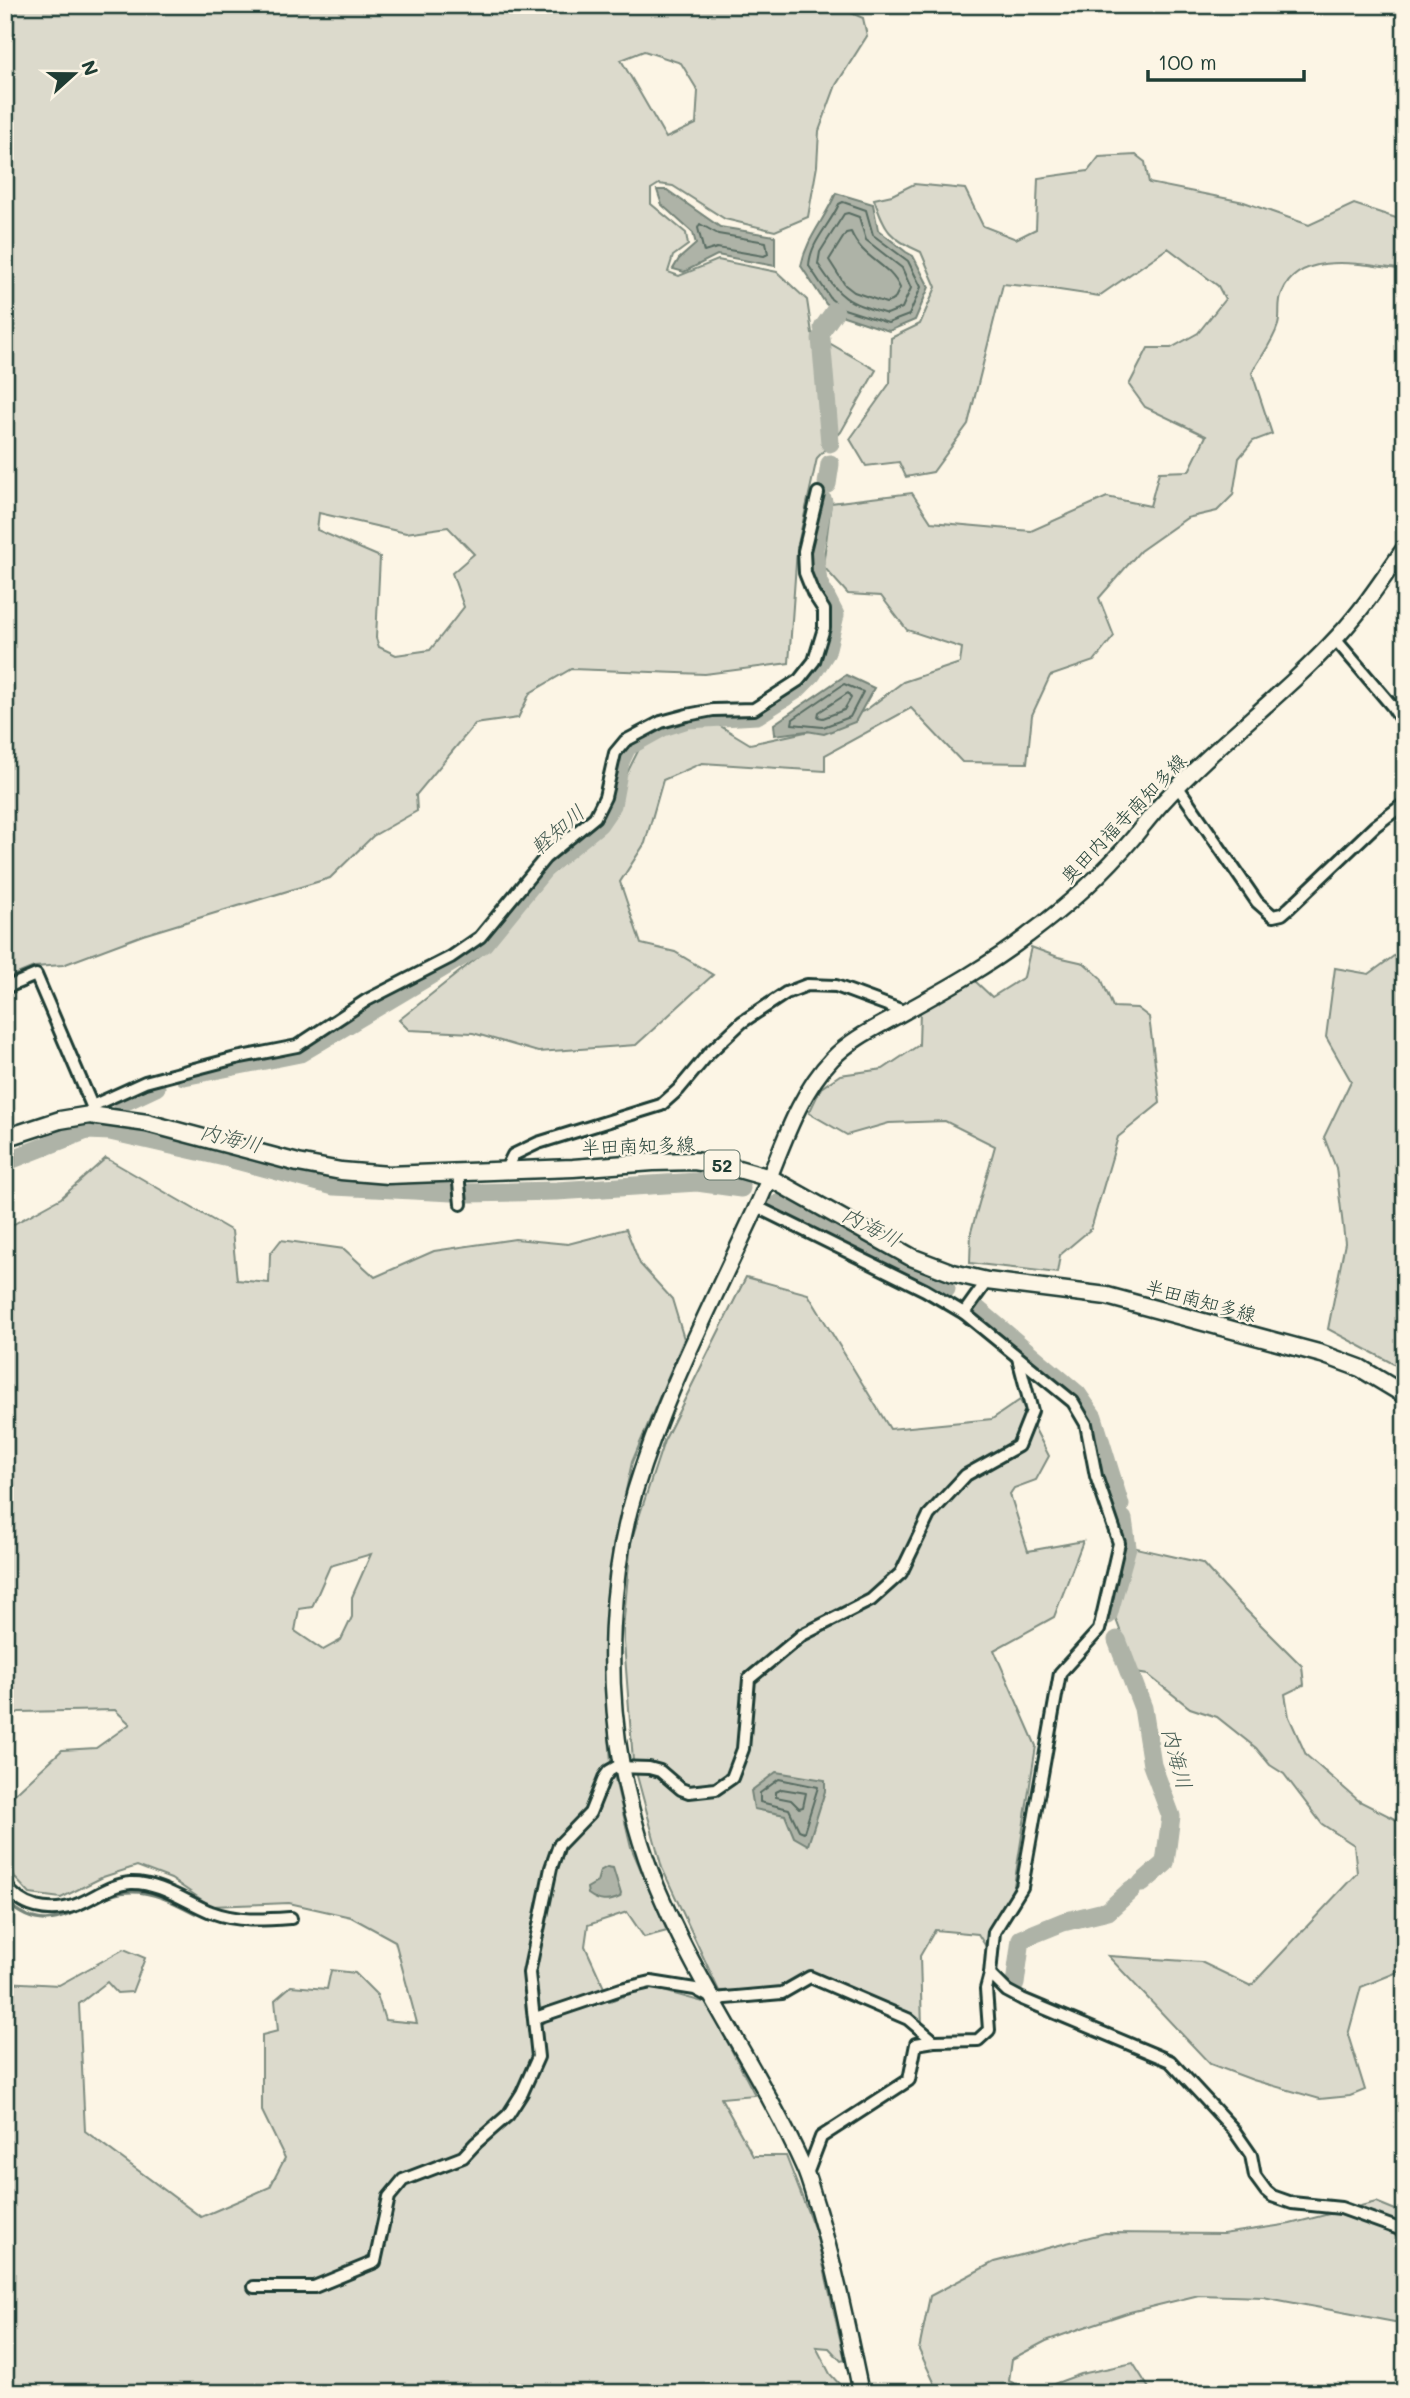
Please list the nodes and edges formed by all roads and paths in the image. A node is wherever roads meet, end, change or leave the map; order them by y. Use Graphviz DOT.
graph roads {
  1 [pos="818,493"];
  2 [pos="1405,547"];
  3 [pos="1335,639"];
  4 [pos="1405,726"];
  5 [pos="1178,787"];
  6 [pos="1405,803"];
  7 [pos="5,988"];
  8 [pos="906,1012"];
  9 [pos="91,1111"];
  10 [pos="5,1138"];
  11 [pos="505,1171"];
  12 [pos="458,1173"];
  13 [pos="770,1178"];
  14 [pos="461,1205"];
  15 [pos="757,1207"];
  16 [pos="987,1281"];
  17 [pos="964,1313"];
  18 [pos="1018,1358"];
  19 [pos="1405,1395"];
  20 [pos="622,1767"];
  21 [pos="5,1884"];
  22 [pos="291,1918"];
  23 [pos="990,1973"];
  24 [pos="714,1999"];
  25 [pos="535,2018"];
  26 [pos="934,2041"];
  27 [pos="807,2174"];
  28 [pos="1405,2231"];
  29 [pos="254,2287"];
  30 [pos="861,2393"];
  1 -- 9 [label="street"];
  2 -- 3 [label="street, 奥田内福寺南知多線"];
  3 -- 4 [label="street"];
  3 -- 5 [label="street, 奥田内福寺南知多線"];
  5 -- 6 [label="street"];
  5 -- 8 [label="street, 奥田内福寺南知多線"];
  7 -- 9 [label="street"];
  8 -- 11 [label="street"];
  8 -- 13 [label="street, 奥田内福寺南知多線"];
  9 -- 10 [label="main road, 半田南知多線 / 52"];
  9 -- 12 [label="main road, 半田南知多線 / 52"];
  11 -- 12 [label="main road, 半田南知多線 / 52"];
  11 -- 13 [label="main road, 半田南知多線 / 52"];
  12 -- 14 [label="street"];
  13 -- 15 [label="street, 奥田内福寺南知多線"];
  13 -- 16 [label="main road, 半田南知多線 / 52"];
  15 -- 17 [label="street"];
  15 -- 20 [label="street, 奥田内福寺南知多線"];
  16 -- 17 [label="street"];
  16 -- 19 [label="main road, 半田南知多線 / 52"];
  17 -- 18 [label="street"];
  18 -- 20 [label="street"];
  18 -- 23 [label="street"];
  20 -- 24 [label="street, 奥田内福寺南知多線"];
  20 -- 25 [label="street"];
  21 -- 22 [label="street"];
  23 -- 26 [label="street"];
  23 -- 28 [label="street"];
  24 -- 25 [label="street"];
  24 -- 26 [label="street"];
  24 -- 27 [label="street, 奥田内福寺南知多線"];
  25 -- 29 [label="street"];
  26 -- 27 [label="street"];
  27 -- 30 [label="street, 奥田内福寺南知多線"];
}
